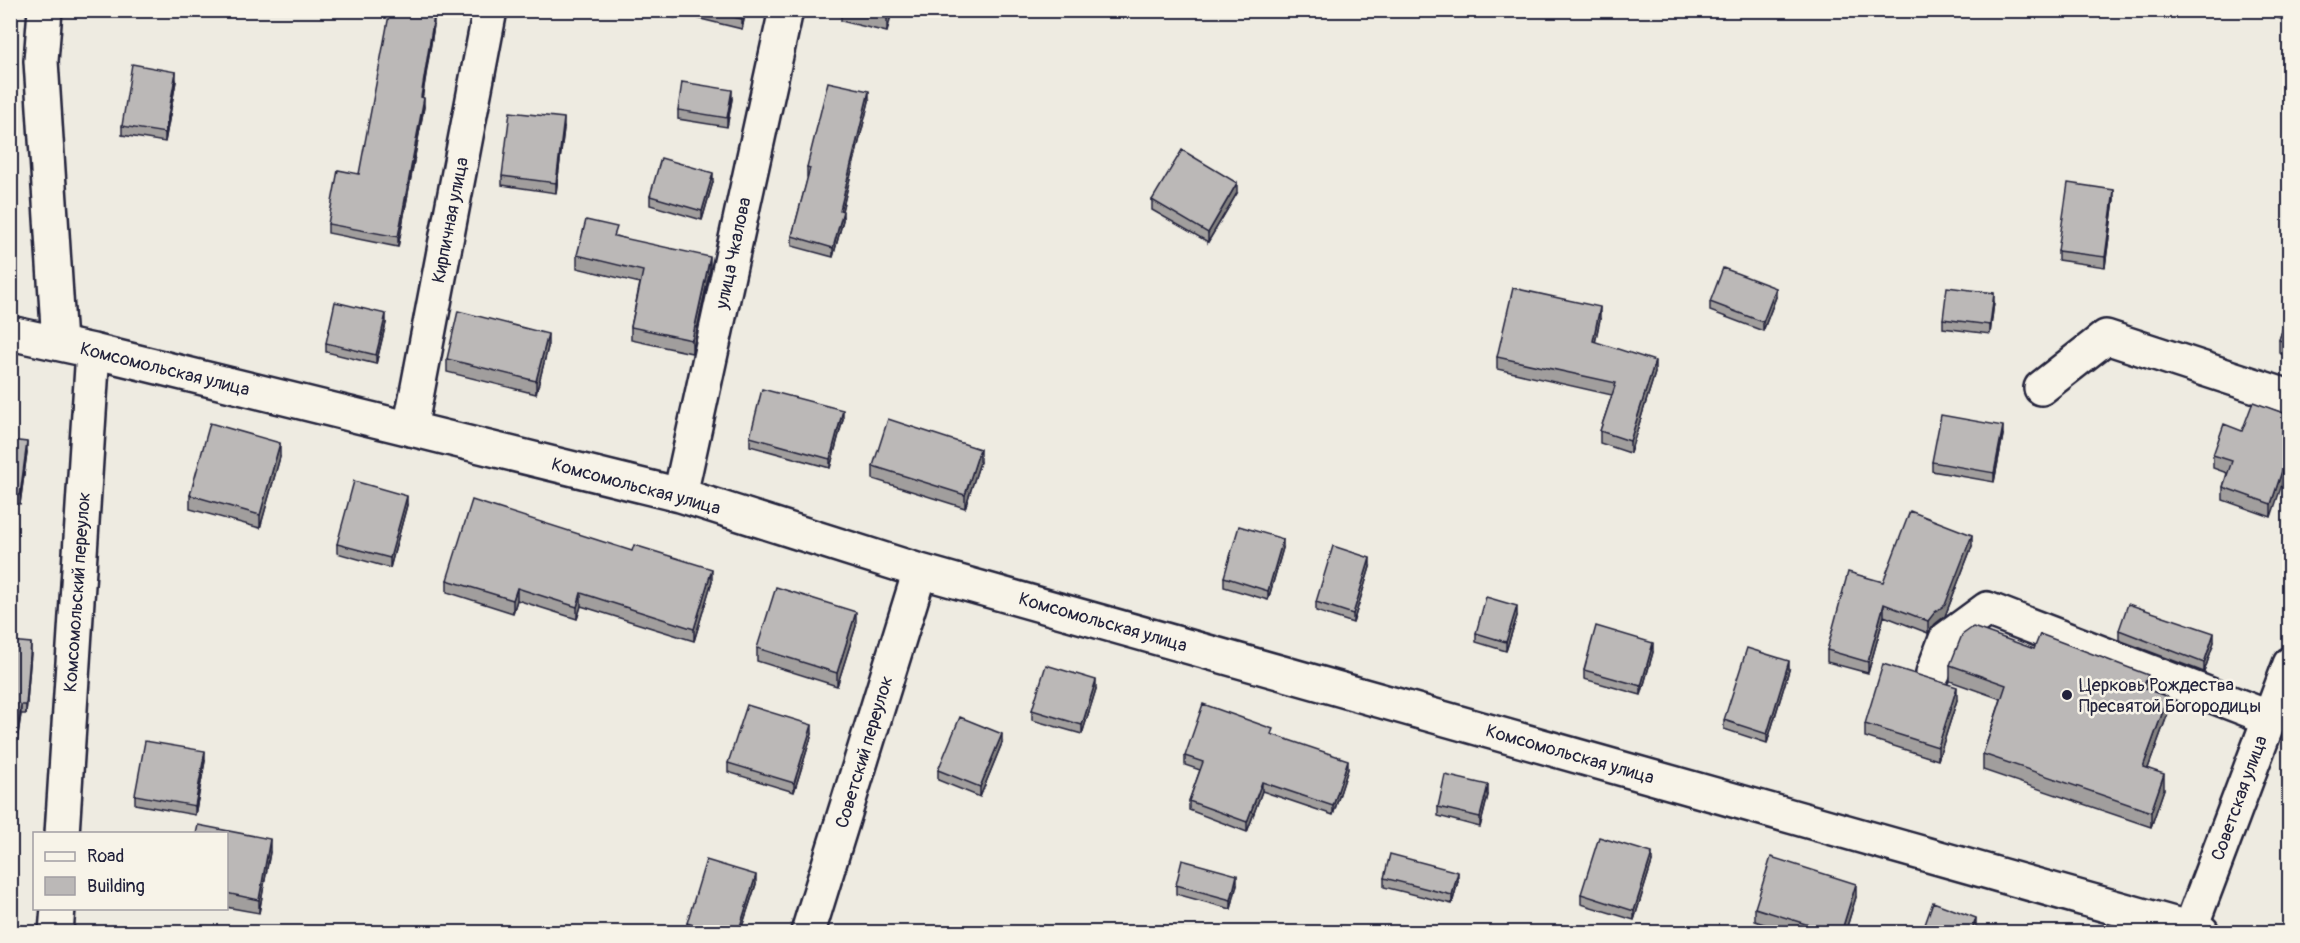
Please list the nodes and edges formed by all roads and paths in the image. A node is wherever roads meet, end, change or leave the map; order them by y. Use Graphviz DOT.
graph roads {
  1 [pos="45,10"];
  2 [pos="490,10"];
  3 [pos="786,10"];
  4 [pos="10,333"];
  5 [pos="59,344"];
  6 [pos="93,351"];
  7 [pos="2041,388"];
  8 [pos="2289,397"];
  9 [pos="410,429"];
  10 [pos="680,495"];
  11 [pos="920,571"];
  12 [pos="2289,664"];
  13 [pos="1933,673"];
  14 [pos="2270,718"];
  15 [pos="62,832"];
  16 [pos="58,910"];
  17 [pos="2194,932"];
  18 [pos="56,933"];
  19 [pos="808,933"];
  1 -- 5 [label="street"];
  2 -- 9 [label="street, Кирпичная улица"];
  3 -- 10 [label="street, улица Чкалова"];
  4 -- 5 [label="street, Комсомольская улица"];
  5 -- 6 [label="street, Комсомольская улица"];
  6 -- 9 [label="street, Комсомольская улица"];
  6 -- 15 [label="street, Комсомольский переулок"];
  7 -- 8 [label="street"];
  9 -- 10 [label="street, Комсомольская улица"];
  10 -- 11 [label="street, Комсомольская улица"];
  11 -- 17 [label="street, Комсомольская улица"];
  11 -- 19 [label="street, Советский переулок"];
  12 -- 14 [label="street, Советская улица"];
  13 -- 14 [label="street"];
  14 -- 17 [label="street, Советская улица"];
  16 -- 18 [label="street"];
}
